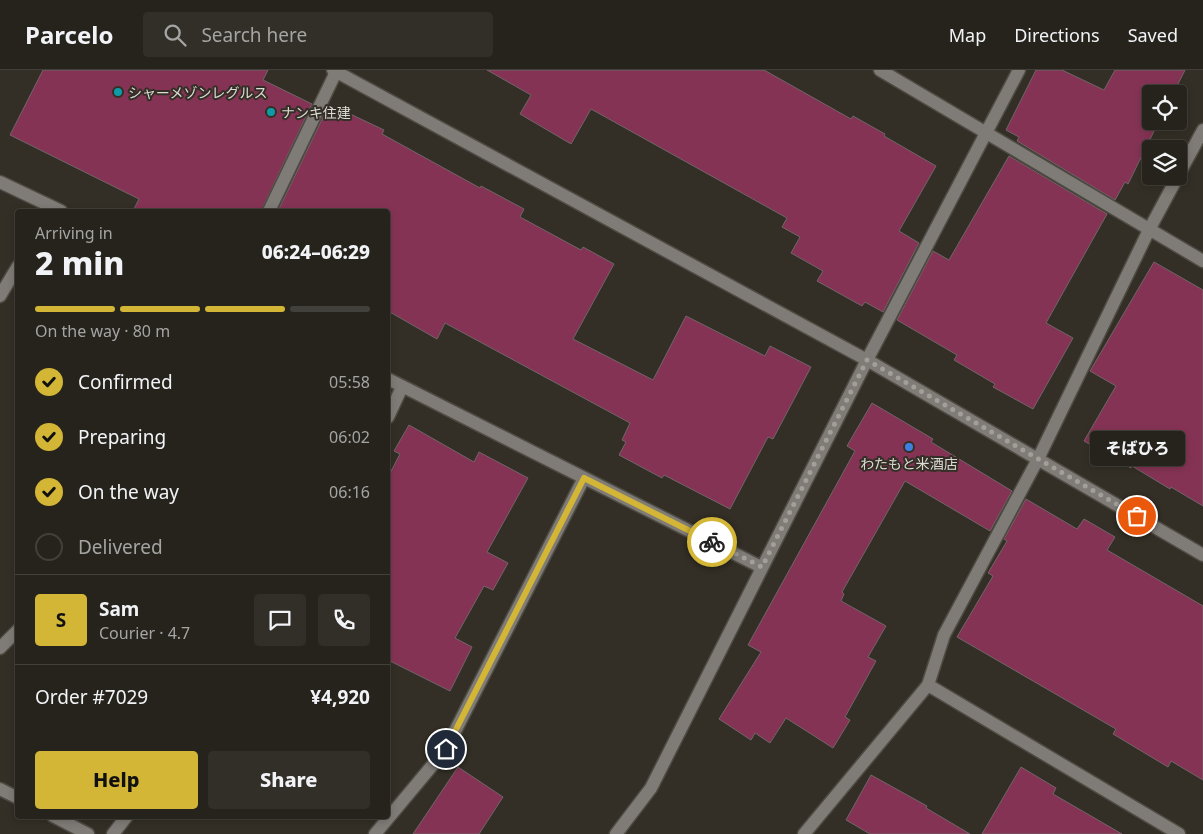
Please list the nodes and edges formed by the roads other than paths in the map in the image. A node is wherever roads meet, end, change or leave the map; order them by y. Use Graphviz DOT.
graph roads {
  1 [pos="880,70"];
  2 [pos="1018,70"];
  3 [pos="335,71"];
  4 [pos="1203,130"];
  5 [pos="985,134"];
  6 [pos="1187,159"];
  7 [pos="0,182"];
  8 [pos="1173,185"];
  9 [pos="53,209"];
  10 [pos="270,209"];
  11 [pos="1149,230"];
  12 [pos="1203,261"];
  13 [pos="15,271"];
  14 [pos="0,296"];
  15 [pos="867,360"];
  16 [pos="390,380"];
  17 [pos="402,387"];
  18 [pos="390,412"];
  19 [pos="1038,459"];
  20 [pos="584,478"];
  21 [pos="1203,555"];
  22 [pos="762,567"];
  23 [pos="15,633"];
  24 [pos="0,648"];
  25 [pos="928,685"];
  26 [pos="0,789"];
  27 [pos="15,796"];
  28 [pos="390,816"];
  29 [pos="59,819"];
  30 [pos="125,819"];
  31 [pos="388,819"];
  32 [pos="88,834"];
  33 [pos="113,834"];
  34 [pos="375,834"];
  35 [pos="616,834"];
  36 [pos="804,834"];
  37 [pos="1180,834"];
  1 -- 5 [label="street"];
  2 -- 5 [label="street"];
  3 -- 10 [label="street"];
  3 -- 15 [label="street"];
  4 -- 6 [label="street"];
  5 -- 11 [label="street"];
  5 -- 15 [label="street"];
  7 -- 9 [label="street"];
  8 -- 11 [label="street"];
  11 -- 12 [label="street"];
  11 -- 19 [label="street"];
  13 -- 14 [label="street"];
  15 -- 19 [label="street"];
  15 -- 22 [label="street"];
  16 -- 17 [label="street"];
  17 -- 18 [label="street"];
  17 -- 20 [label="street"];
  19 -- 21 [label="street"];
  19 -- 25 [label="street"];
  20 -- 22 [label="street"];
  20 -- 28 [label="street"];
  22 -- 35 [label="street"];
  23 -- 24 [label="street"];
  25 -- 36 [label="street"];
  25 -- 37 [label="street"];
  26 -- 27 [label="street"];
  29 -- 32 [label="street"];
  30 -- 33 [label="street"];
  31 -- 34 [label="street"];
}
